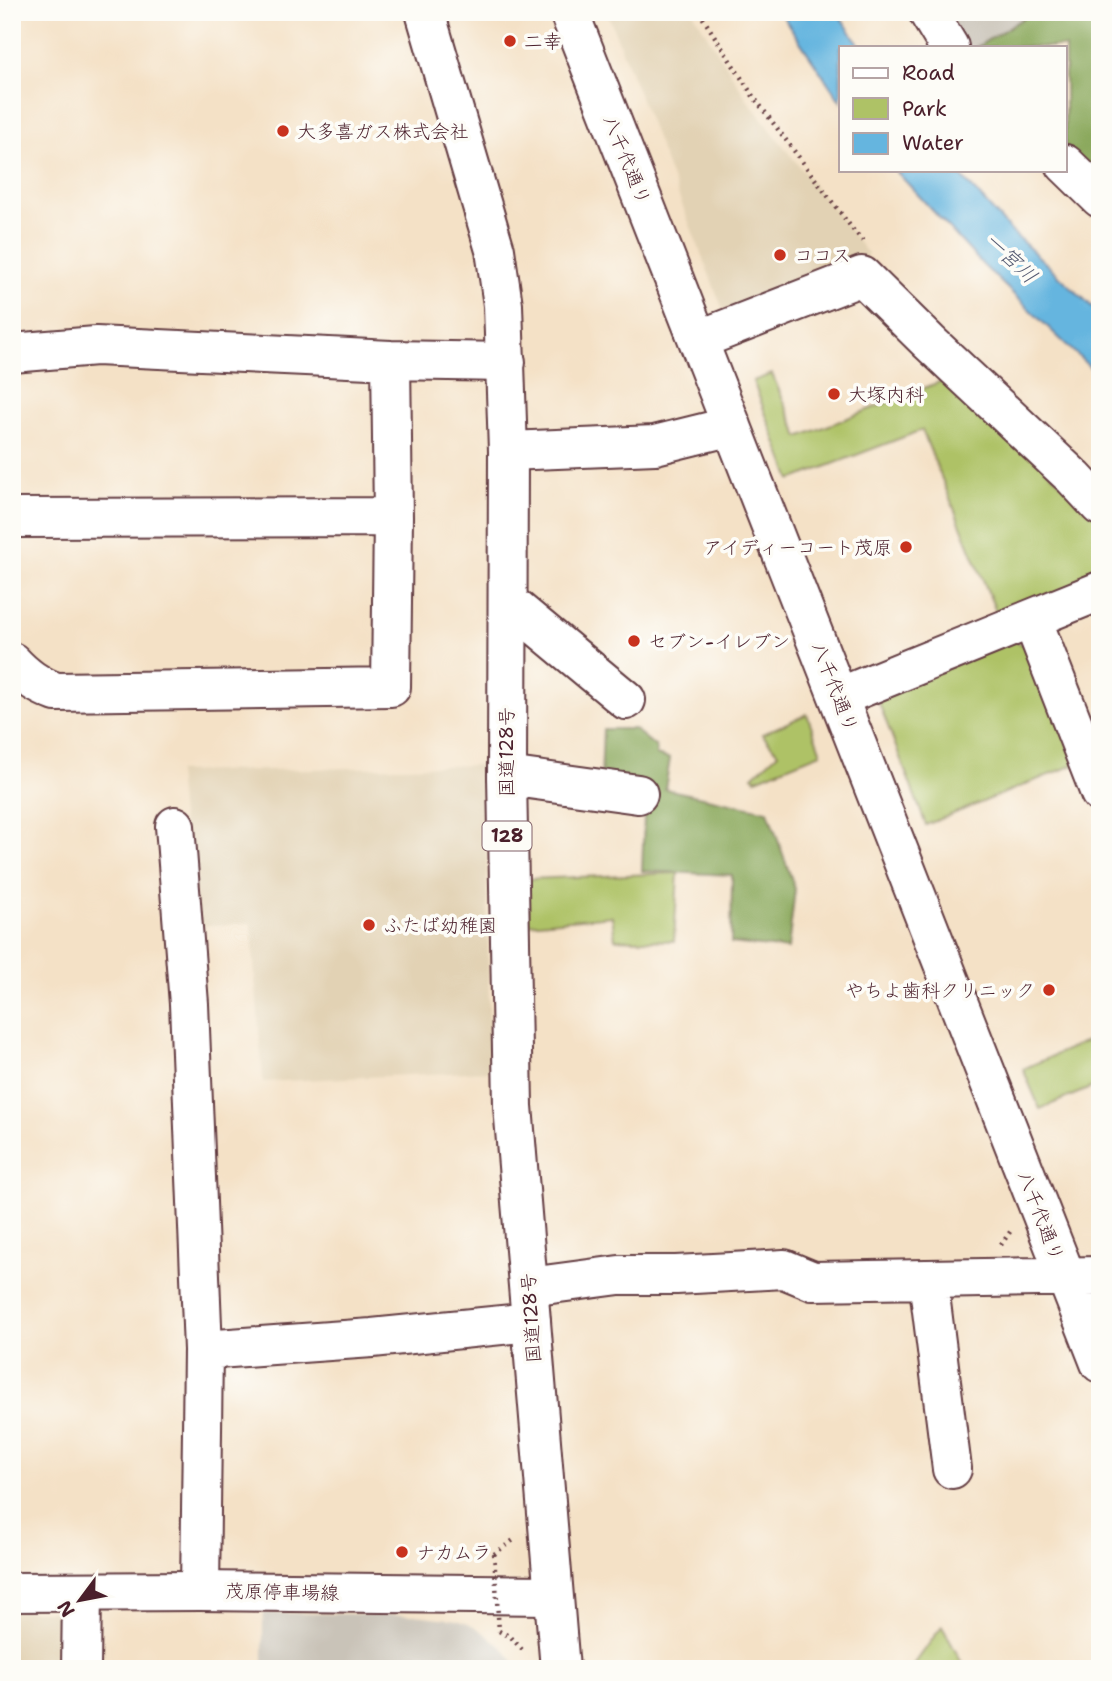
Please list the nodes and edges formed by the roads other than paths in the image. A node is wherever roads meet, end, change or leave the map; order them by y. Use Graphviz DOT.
graph roads {
  1 [pos="425,12"];
  2 [pos="569,12"];
  3 [pos="928,12"];
  4 [pos="948,46"];
  5 [pos="1066,165"];
  6 [pos="1100,198"];
  7 [pos="698,340"];
  8 [pos="12,353"];
  9 [pos="391,360"];
  10 [pos="506,362"];
  11 [pos="732,426"];
  12 [pos="508,451"];
  13 [pos="1100,506"];
  14 [pos="393,517"];
  15 [pos="12,518"];
  16 [pos="1100,591"];
  17 [pos="508,602"];
  18 [pos="1032,619"];
  19 [pos="12,662"];
  20 [pos="839,696"];
  21 [pos="626,700"];
  22 [pos="506,776"];
  23 [pos="638,793"];
  24 [pos="1100,793"];
  25 [pos="175,825"];
  26 [pos="1082,1276"];
  27 [pos="929,1279"];
  28 [pos="530,1304"];
  29 [pos="202,1350"];
  30 [pos="1100,1363"];
  31 [pos="952,1469"];
  32 [pos="200,1591"];
  33 [pos="12,1592"];
  34 [pos="82,1593"];
  35 [pos="552,1595"];
  36 [pos="81,1669"];
  37 [pos="560,1669"];
  1 -- 10 [label="main road, 国道128号 / 128"];
  2 -- 7 [label="main road, 八千代通り"];
  3 -- 4 [label="main road"];
  5 -- 6 [label="main road"];
  7 -- 11 [label="main road, 八千代通り"];
  7 -- 13 [label="main road"];
  8 -- 9 [label="main road"];
  9 -- 10 [label="main road"];
  9 -- 14 [label="main road"];
  10 -- 12 [label="main road, 国道128号 / 128"];
  11 -- 12 [label="main road"];
  11 -- 20 [label="main road, 八千代通り"];
  12 -- 17 [label="main road, 国道128号 / 128"];
  14 -- 15 [label="main road"];
  14 -- 19 [label="main road"];
  16 -- 18 [label="main road"];
  17 -- 21 [label="main road"];
  17 -- 22 [label="main road, 国道128号 / 128"];
  18 -- 20 [label="main road"];
  18 -- 24 [label="main road"];
  20 -- 26 [label="main road, 八千代通り"];
  22 -- 23 [label="main road"];
  22 -- 28 [label="main road, 国道128号 / 128"];
  25 -- 29 [label="main road"];
  26 -- 27 [label="main road"];
  26 -- 30 [label="main road, 八千代通り"];
  27 -- 28 [label="main road"];
  27 -- 31 [label="main road"];
  28 -- 29 [label="main road"];
  28 -- 35 [label="main road, 国道128号 / 128"];
  29 -- 32 [label="main road"];
  32 -- 34 [label="main road, 茂原停車場線"];
  32 -- 35 [label="main road, 茂原停車場線"];
  33 -- 34 [label="main road, 茂原停車場線"];
  34 -- 36 [label="main road"];
  35 -- 37 [label="main road, 国道128号 / 128"];
}
